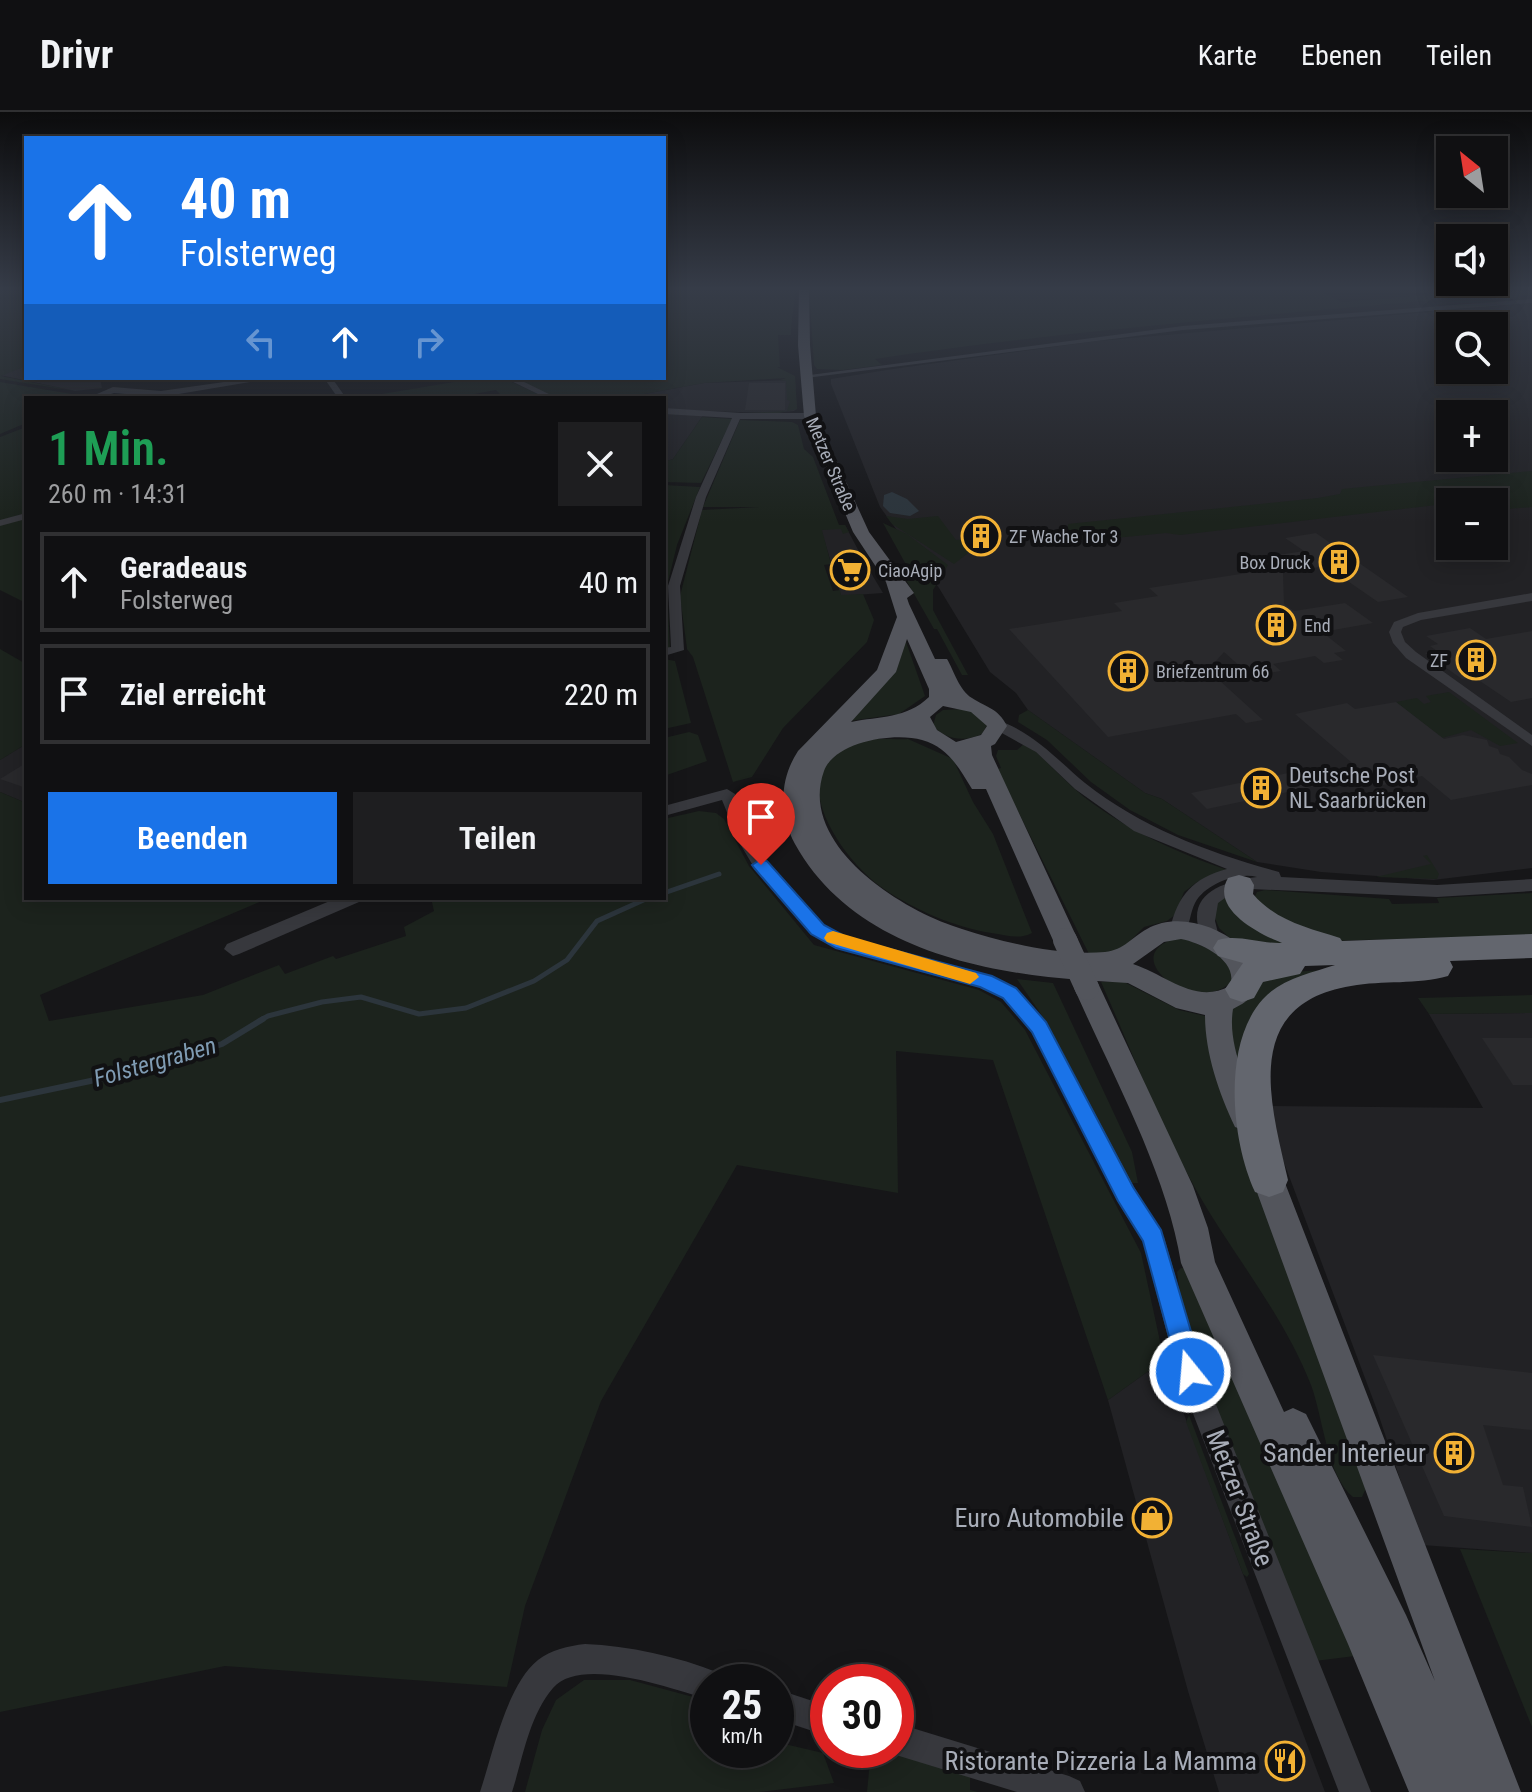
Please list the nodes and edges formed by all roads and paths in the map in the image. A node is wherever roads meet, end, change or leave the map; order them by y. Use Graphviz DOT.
graph roads {
  1 [pos="806,365"];
  2 [pos="890,365"];
  3 [pos="895,365"];
  4 [pos="806,375"];
  5 [pos="178,380"];
  6 [pos="256,380"];
  7 [pos="513,380"];
  8 [pos="183,391"];
  9 [pos="97,396"];
  10 [pos="165,396"];
  11 [pos="545,396"];
  12 [pos="666,411"];
  13 [pos="737,416"];
  14 [pos="810,416"];
  15 [pos="24,517"];
  16 [pos="0,523"];
  17 [pos="894,582"];
  18 [pos="1532,597"];
  19 [pos="906,617"];
  20 [pos="671,651"];
  21 [pos="966,704"];
  22 [pos="932,724"];
  23 [pos="996,724"];
  24 [pos="827,737"];
  25 [pos="1532,742"];
  26 [pos="980,743"];
  27 [pos="666,810"];
  28 [pos="1017,839"];
  29 [pos="1244,877"];
  30 [pos="1532,885"];
  31 [pos="348,900"];
  32 [pos="1179,929"];
  33 [pos="1220,942"];
  34 [pos="1143,943"];
  35 [pos="1532,946"];
  36 [pos="233,949"];
  37 [pos="1422,958"];
  38 [pos="1532,964"];
  39 [pos="1158,988"];
  40 [pos="1232,996"];
  41 [pos="1269,1180"];
  42 [pos="1192,1228"];
  43 [pos="1153,1237"];
  44 [pos="690,1679"];
  45 [pos="914,1745"];
  46 [pos="496,1792"];
  47 [pos="1069,1792"];
  48 [pos="1355,1792"];
  49 [pos="1432,1792"];
  50 [pos="1459,1792"];
  51 [pos="1498,1792"];
  1 -- 4 [label="main road, Metzer Straße"];
  2 -- 4 [label="street"];
  3 -- 4 [label="street"];
  4 -- 14 [label="main road, Metzer Straße"];
  5 -- 8 [label="street"];
  6 -- 8 [label="street"];
  7 -- 11 [label="street"];
  8 -- 10 [label="street"];
  9 -- 10 [label="street"];
  12 -- 13 [label="street"];
  13 -- 14 [label="street"];
  13 -- 20 [label="street"];
  14 -- 17 [label="main road, Metzer Straße"];
  15 -- 16 [label="street"];
  17 -- 19 [label="main road, Metzer Straße"];
  17 -- 21 [label="main road, Metzer Straße"];
  18 -- 25 [label="street"];
  19 -- 22 [label="main road, Metzer Straße"];
  19 -- 24 [label="main road"];
  21 -- 22 [label="main road"];
  21 -- 23 [label="main road, Metzer Straße"];
  22 -- 24 [label="main road"];
  22 -- 26 [label="main road"];
  22 -- 28 [label="main road"];
  22 -- 34 [label="main road"];
  23 -- 26 [label="main road"];
  23 -- 29 [label="street"];
  24 -- 39 [label="main road"];
  26 -- 28 [label="main road"];
  27 -- 43 [label="street, Metzer Straße"];
  28 -- 42 [label="main road, bridge"];
  29 -- 30 [label="street"];
  29 -- 32 [label="street"];
  29 -- 33 [label="street"];
  29 -- 37 [label="highway"];
  31 -- 36 [label="street"];
  32 -- 33 [label="main road"];
  32 -- 34 [label="main road"];
  33 -- 37 [label="highway"];
  33 -- 40 [label="main road"];
  34 -- 39 [label="main road"];
  35 -- 37 [label="highway"];
  37 -- 38 [label="highway"];
  37 -- 40 [label="highway"];
  37 -- 41 [label="highway"];
  39 -- 40 [label="main road"];
  40 -- 41 [label="main road"];
  41 -- 51 [label="main road"];
  42 -- 43 [label="street"];
  42 -- 49 [label="main road"];
  42 -- 50 [label="main road"];
  43 -- 48 [label="street, Metzer Straße"];
  44 -- 46 [label="street"];
  45 -- 47 [label="street"];
}
